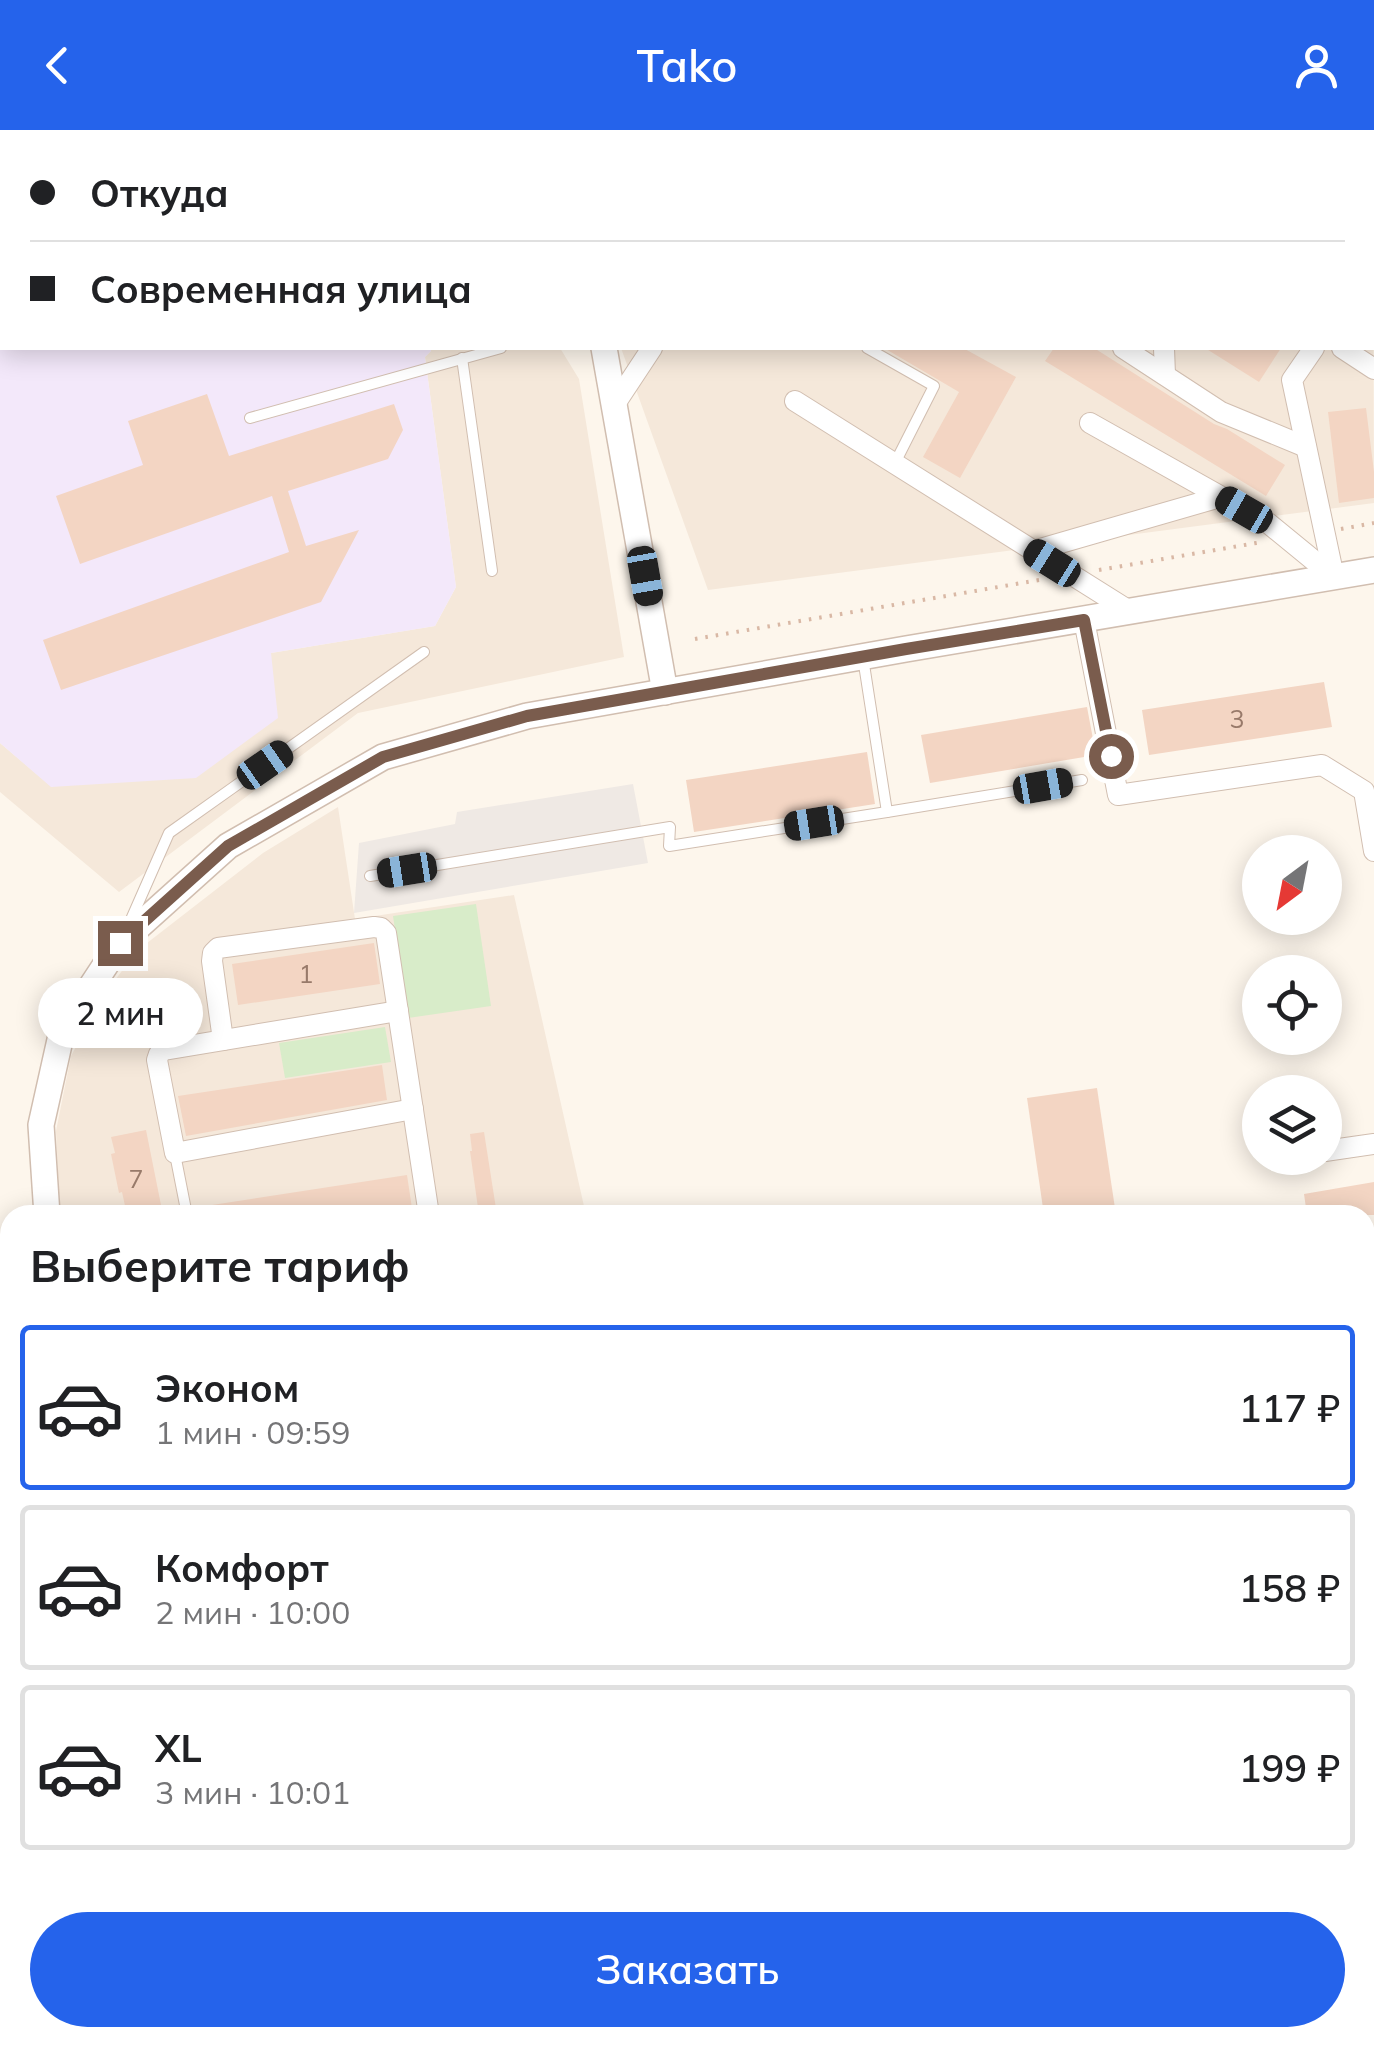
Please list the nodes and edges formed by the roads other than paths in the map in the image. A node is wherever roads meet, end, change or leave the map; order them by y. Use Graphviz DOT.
graph roads {
  1 [pos="493,350"];
  2 [pos="604,350"];
  3 [pos="651,350"];
  4 [pos="871,350"];
  5 [pos="1125,350"];
  6 [pos="1164,350"];
  7 [pos="1313,350"];
  8 [pos="1345,350"];
  9 [pos="462,358"];
  10 [pos="1374,369"];
  11 [pos="1165,375"];
  12 [pos="795,401"];
  13 [pos="615,404"];
  14 [pos="250,418"];
  15 [pos="1090,423"];
  16 [pos="1306,447"];
  17 [pos="894,464"];
  18 [pos="1220,496"];
  19 [pos="1033,551"];
  20 [pos="492,570"];
  21 [pos="1374,570"];
  22 [pos="1334,577"];
  23 [pos="1131,612"];
  24 [pos="1084,620"];
  25 [pos="424,652"];
  26 [pos="863,656"];
  27 [pos="665,692"];
  28 [pos="1082,780"];
  29 [pos="887,812"];
  30 [pos="1371,815"];
  31 [pos="1374,851"];
  32 [pos="370,876"];
  33 [pos="120,943"];
  34 [pos="398,1011"];
  35 [pos="223,1040"];
  36 [pos="413,1109"];
  37 [pos="1374,1144"];
  38 [pos="1342,1149"];
  39 [pos="175,1153"];
  40 [pos="46,1205"];
  41 [pos="185,1205"];
  42 [pos="427,1205"];
  1 -- 9 [label="lane"];
  2 -- 13 [label="street"];
  3 -- 13 [label="street"];
  4 -- 17 [label="lane"];
  5 -- 11 [label="street"];
  6 -- 11 [label="street"];
  7 -- 16 [label="street"];
  8 -- 10 [label="street"];
  9 -- 14 [label="lane"];
  9 -- 20 [label="lane"];
  11 -- 16 [label="street"];
  12 -- 17 [label="street"];
  13 -- 27 [label="street"];
  15 -- 18 [label="street"];
  16 -- 22 [label="street"];
  17 -- 19 [label="street"];
  18 -- 19 [label="street"];
  18 -- 22 [label="street"];
  19 -- 23 [label="street"];
  21 -- 22 [label="street"];
  22 -- 23 [label="street"];
  23 -- 24 [label="street"];
  24 -- 26 [label="street"];
  24 -- 30 [label="street"];
  25 -- 33 [label="lane"];
  26 -- 27 [label="street"];
  26 -- 29 [label="lane"];
  27 -- 33 [label="street"];
  28 -- 29 [label="lane"];
  29 -- 32 [label="lane"];
  30 -- 31 [label="street"];
  33 -- 40 [label="street"];
  34 -- 35 [label="street"];
  34 -- 35 [label="street"];
  34 -- 36 [label="street"];
  35 -- 39 [label="street"];
  36 -- 39 [label="street"];
  36 -- 42 [label="street"];
  37 -- 38 [label="street"];
  39 -- 41 [label="lane"];
}
